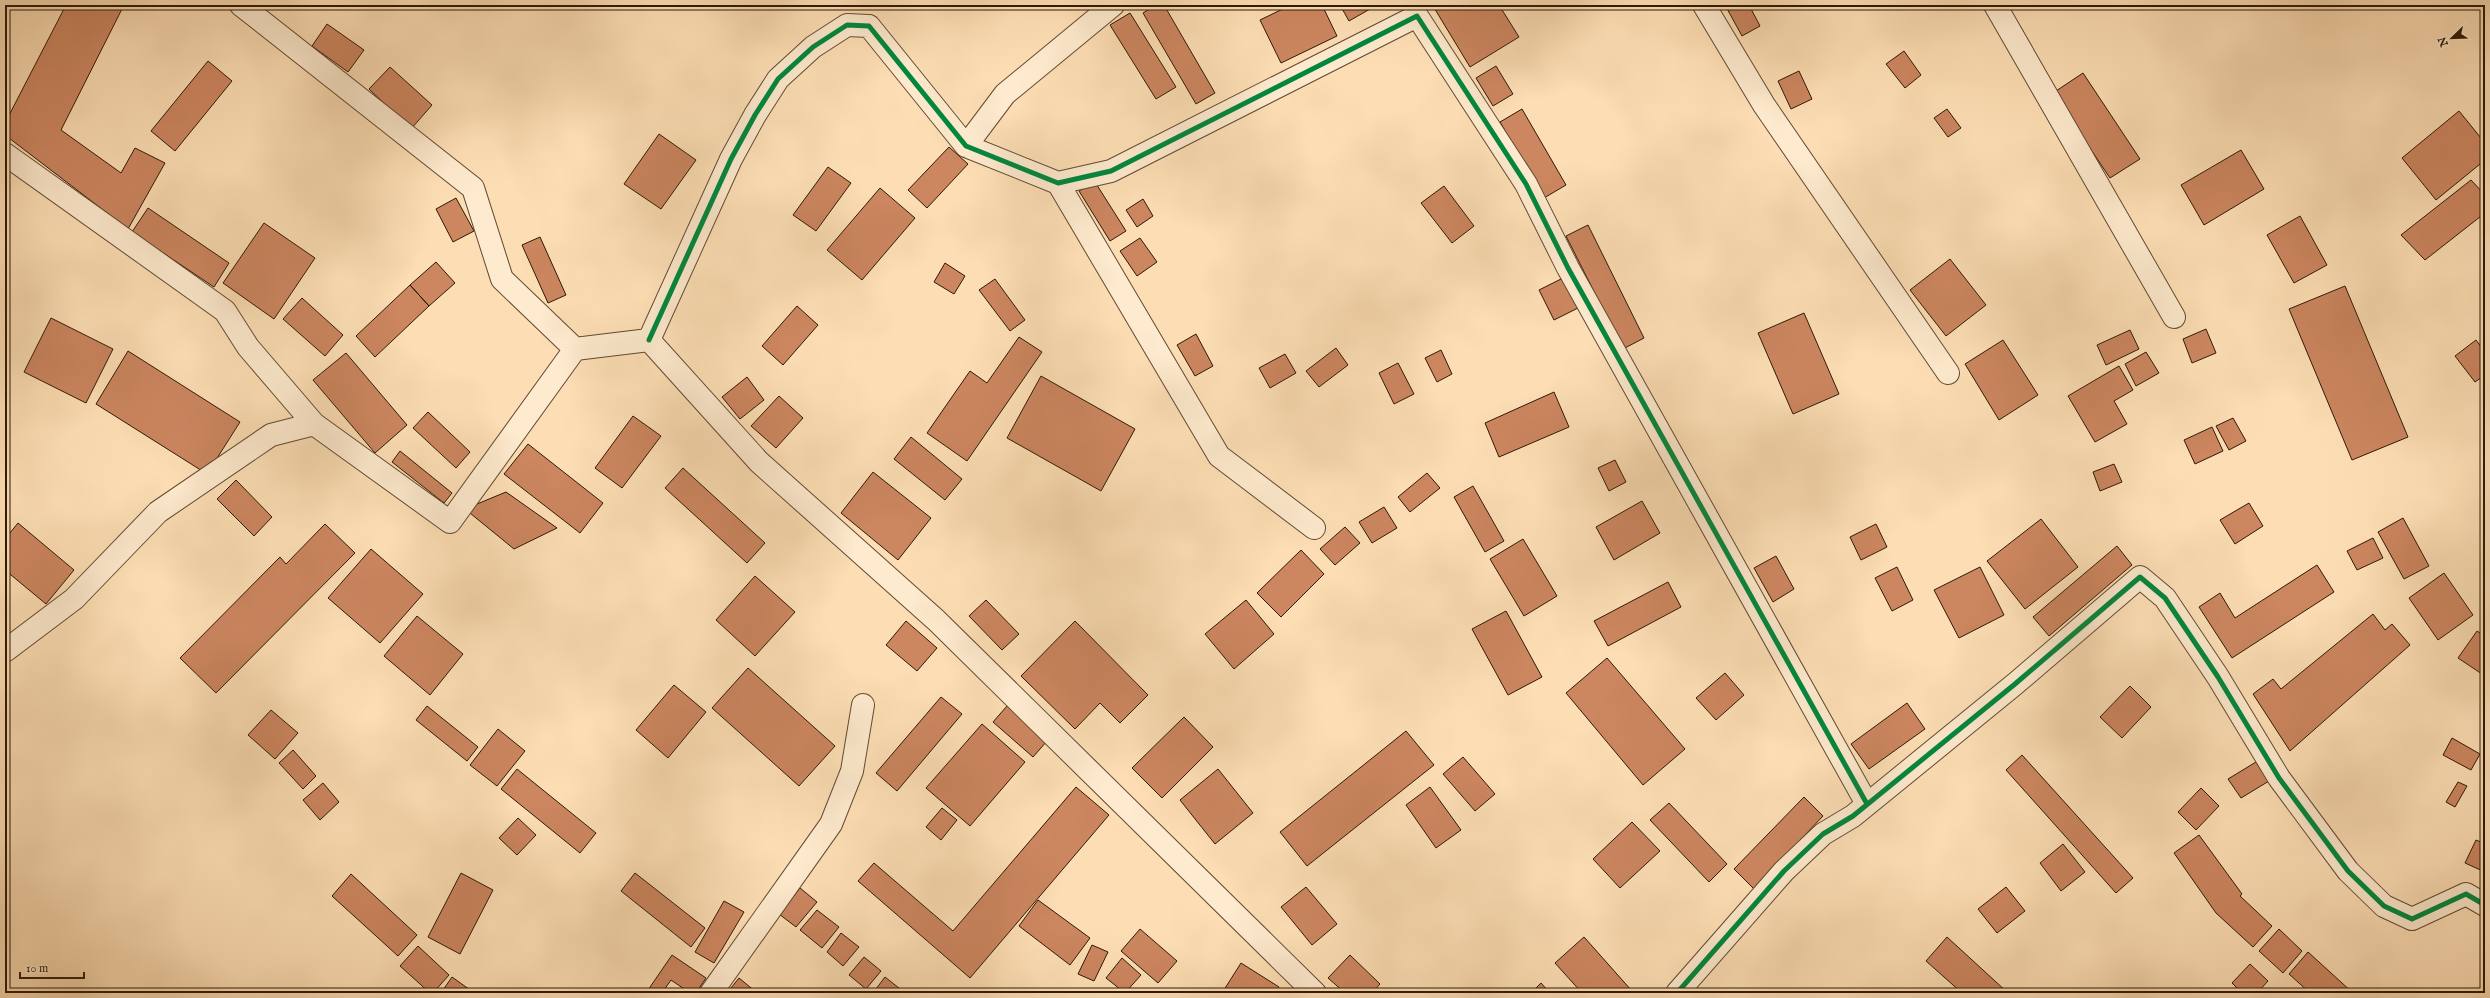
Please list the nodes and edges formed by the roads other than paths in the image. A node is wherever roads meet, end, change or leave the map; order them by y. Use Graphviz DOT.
graph roads {
  1 [pos="241,5"];
  2 [pos="1113,5"];
  3 [pos="1704,5"];
  4 [pos="1995,5"];
  5 [pos="966,146"];
  6 [pos="5,154"];
  7 [pos="1058,183"];
  8 [pos="2174,318"];
  9 [pos="649,340"];
  10 [pos="575,349"];
  11 [pos="1948,373"];
  12 [pos="314,424"];
  13 [pos="1314,528"];
  14 [pos="5,651"];
  15 [pos="863,705"];
  16 [pos="1867,804"];
  17 [pos="2485,905"];
  18 [pos="711,993"];
  19 [pos="1314,993"];
  20 [pos="1677,993"];
  1 -- 10 [label="street"];
  2 -- 5 [label="street"];
  3 -- 11 [label="street"];
  4 -- 8 [label="street"];
  5 -- 7 [label="street"];
  5 -- 9 [label="street"];
  6 -- 12 [label="street"];
  7 -- 13 [label="street"];
  7 -- 16 [label="street"];
  9 -- 10 [label="street"];
  9 -- 19 [label="street"];
  10 -- 12 [label="street"];
  12 -- 14 [label="street"];
  15 -- 18 [label="street"];
  16 -- 17 [label="street"];
  16 -- 20 [label="street"];
}
